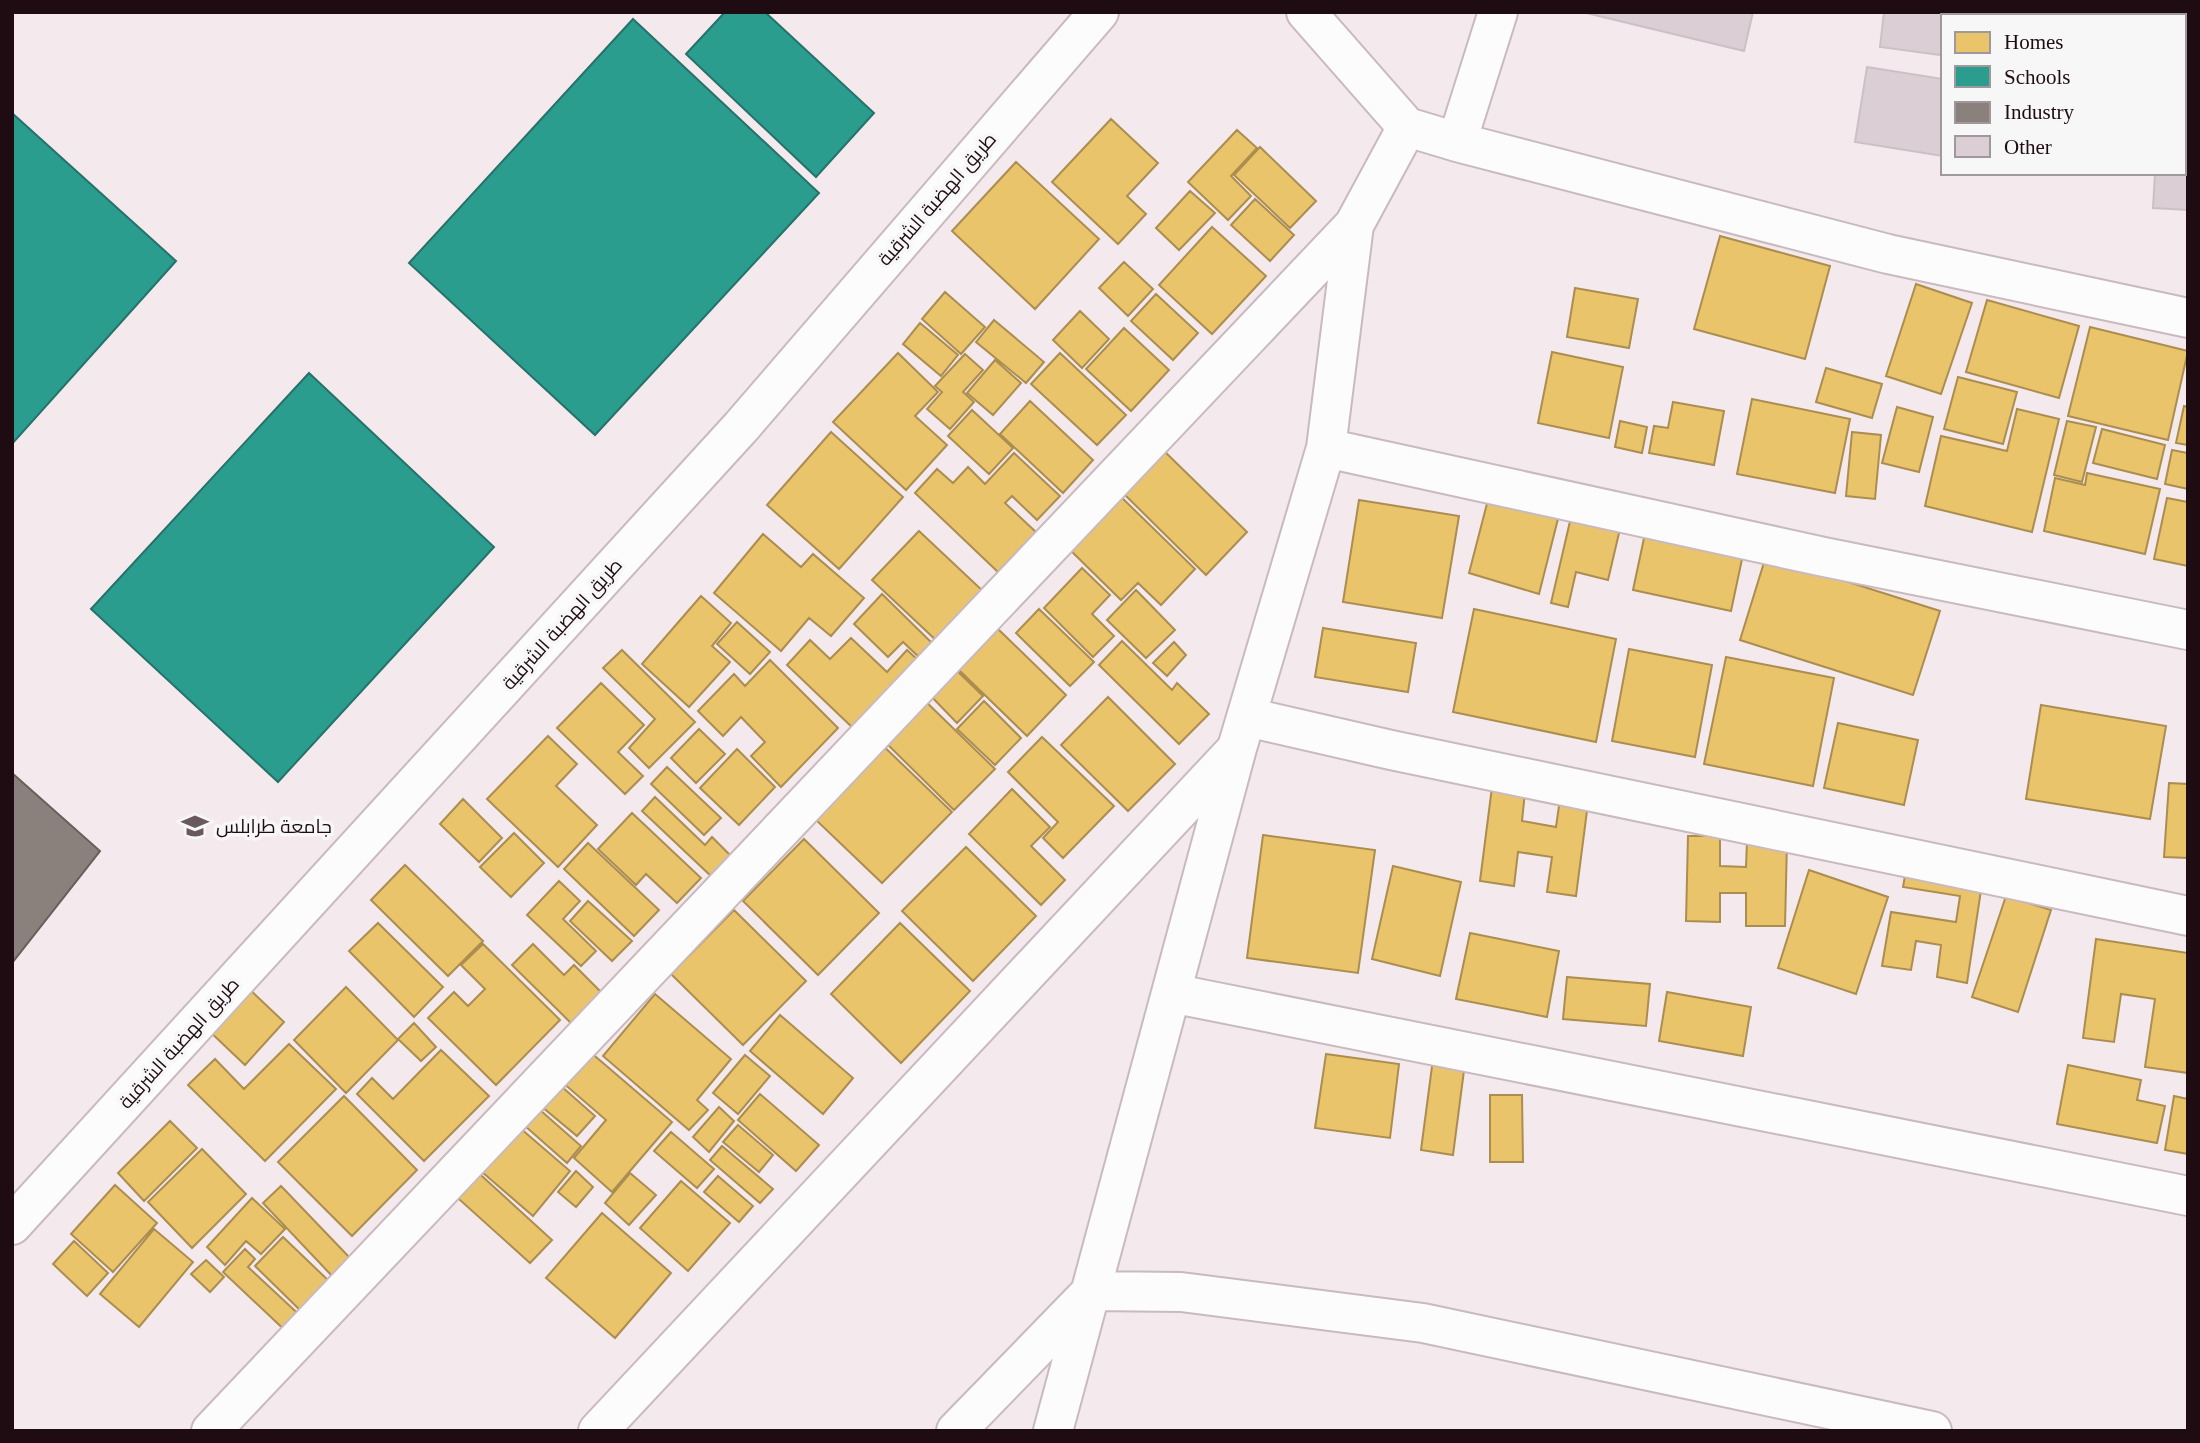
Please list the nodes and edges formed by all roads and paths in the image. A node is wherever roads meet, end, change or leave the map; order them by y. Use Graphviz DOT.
graph roads {
  1 [pos="1100,12"];
  2 [pos="1306,12"];
  3 [pos="1498,12"];
  4 [pos="1407,127"];
  5 [pos="1457,142"];
  6 [pos="1354,225"];
  7 [pos="2188,318"];
  8 [pos="1326,448"];
  9 [pos="2188,630"];
  10 [pos="1242,733"];
  11 [pos="2188,916"];
  12 [pos="1171,993"];
  13 [pos="2188,1196"];
  14 [pos="12,1225"];
  15 [pos="1092,1291"];
  16 [pos="211,1431"];
  17 [pos="598,1431"];
  18 [pos="956,1431"];
  19 [pos="1053,1431"];
  20 [pos="1933,1431"];
  1 -- 14 [label="street, طريق الهضبة الشرقية"];
  2 -- 4 [label="street"];
  3 -- 5 [label="street"];
  4 -- 5 [label="street"];
  4 -- 6 [label="street"];
  5 -- 7 [label="street"];
  6 -- 8 [label="street"];
  6 -- 16 [label="street"];
  8 -- 9 [label="street"];
  8 -- 10 [label="street"];
  10 -- 11 [label="street"];
  10 -- 12 [label="street"];
  10 -- 17 [label="street"];
  12 -- 13 [label="street"];
  12 -- 15 [label="street"];
  15 -- 18 [label="street"];
  15 -- 19 [label="street"];
  15 -- 20 [label="street"];
}
